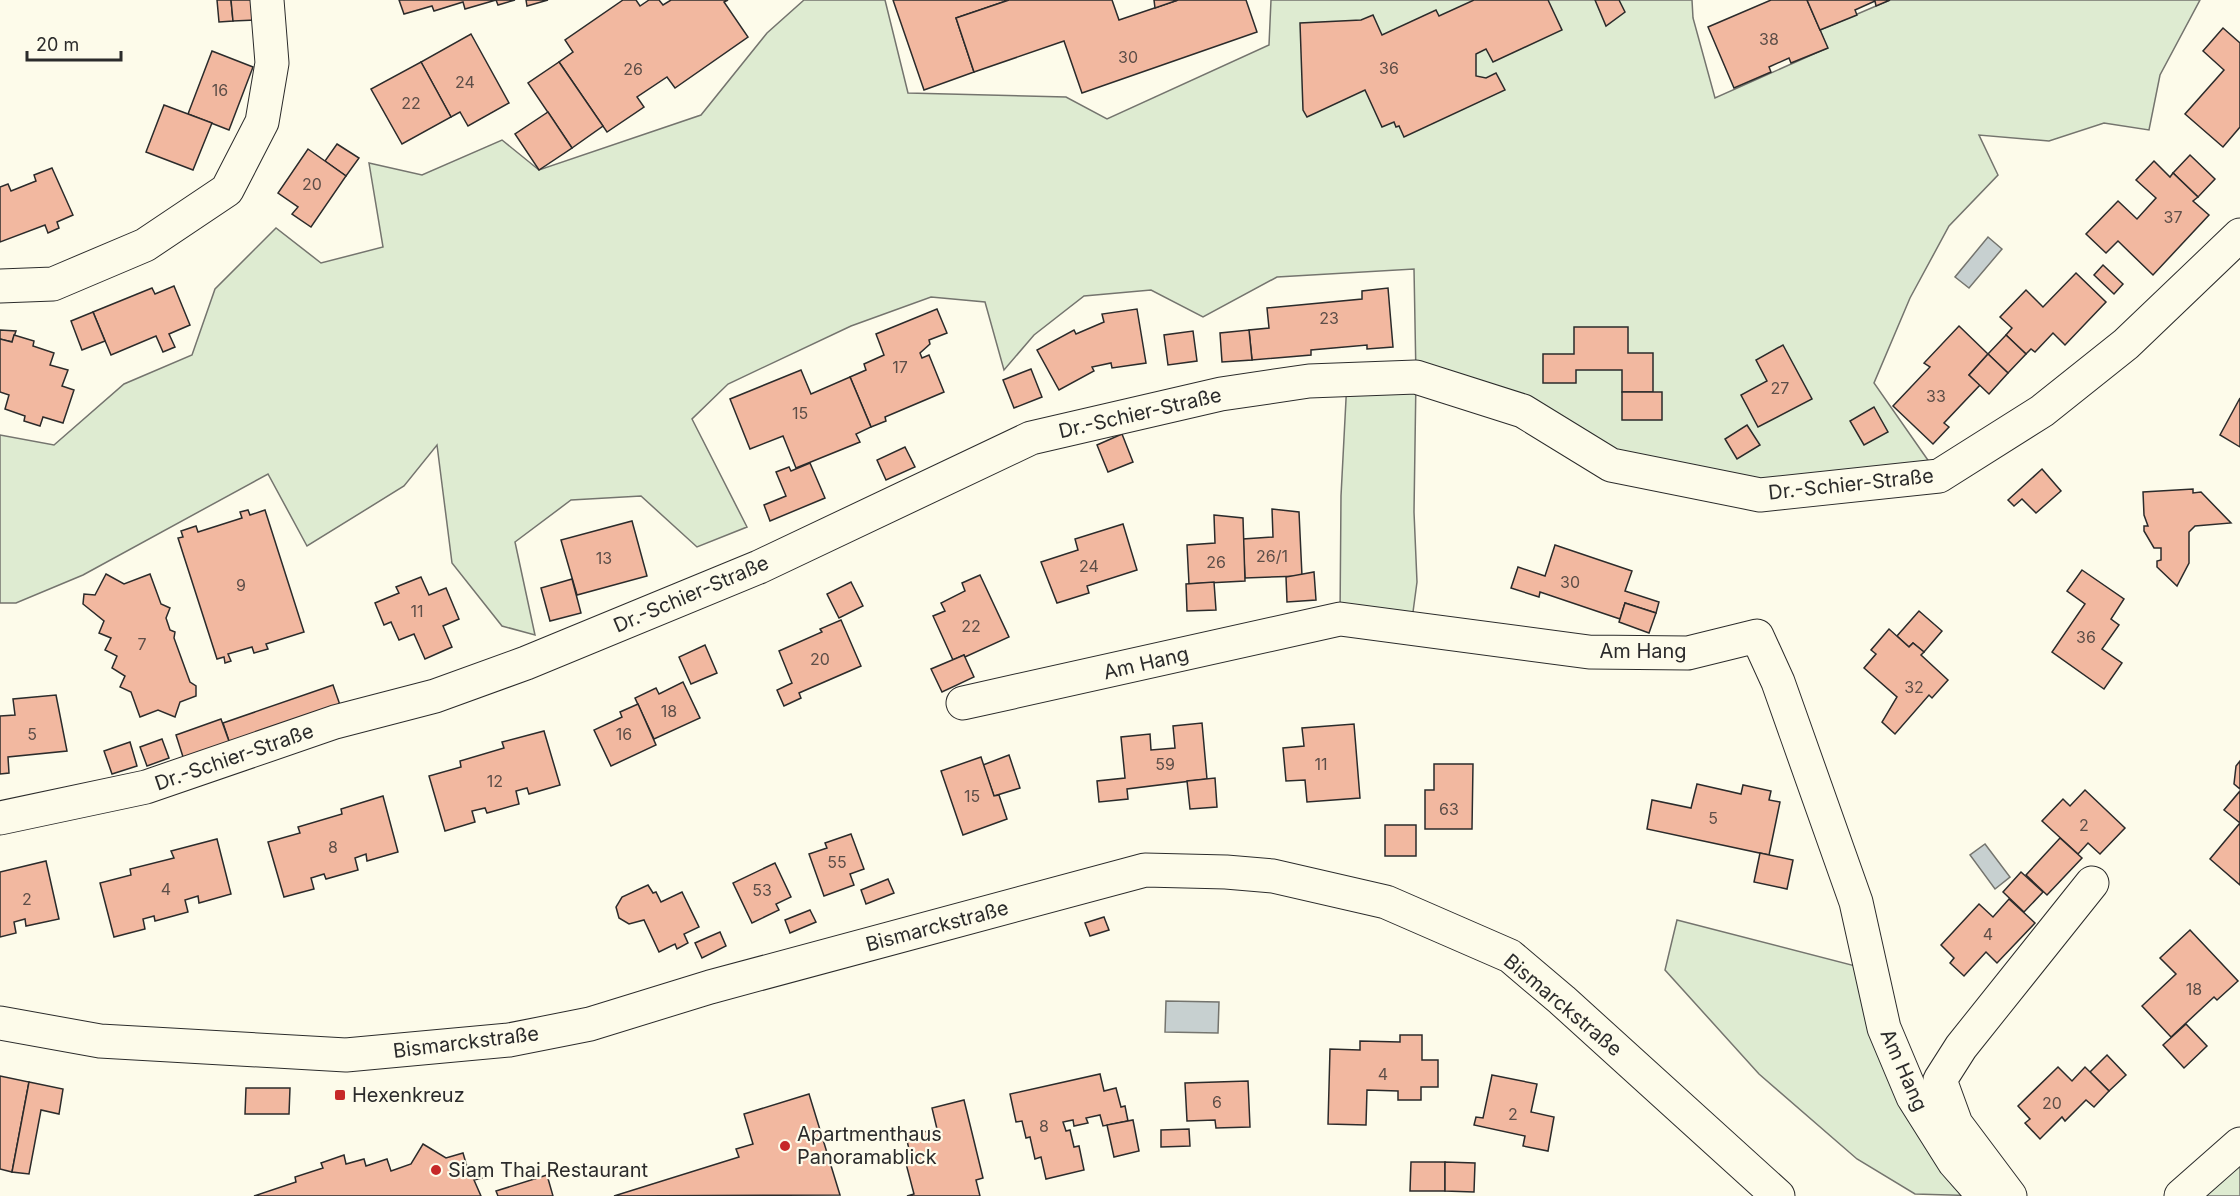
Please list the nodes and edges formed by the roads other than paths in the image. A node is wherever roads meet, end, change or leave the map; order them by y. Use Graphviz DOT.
graph roads {
  1 [pos="267,0"];
  2 [pos="2240,235"];
  3 [pos="0,286"];
  4 [pos="963,703"];
  5 [pos="0,818"];
  6 [pos="2092,883"];
  7 [pos="0,1023"];
  8 [pos="2240,1144"];
  9 [pos="1779,1196"];
  10 [pos="1984,1196"];
  11 [pos="2010,1196"];
  12 [pos="2181,1196"];
  1 -- 3 [label="street"];
  2 -- 5 [label="street, Dr.-Schier-Straße"];
  4 -- 10 [label="street, Am Hang"];
  6 -- 11 [label="street, Am Hang"];
  7 -- 9 [label="street, Bismarckstraße"];
  8 -- 12 [label="street"];
}
